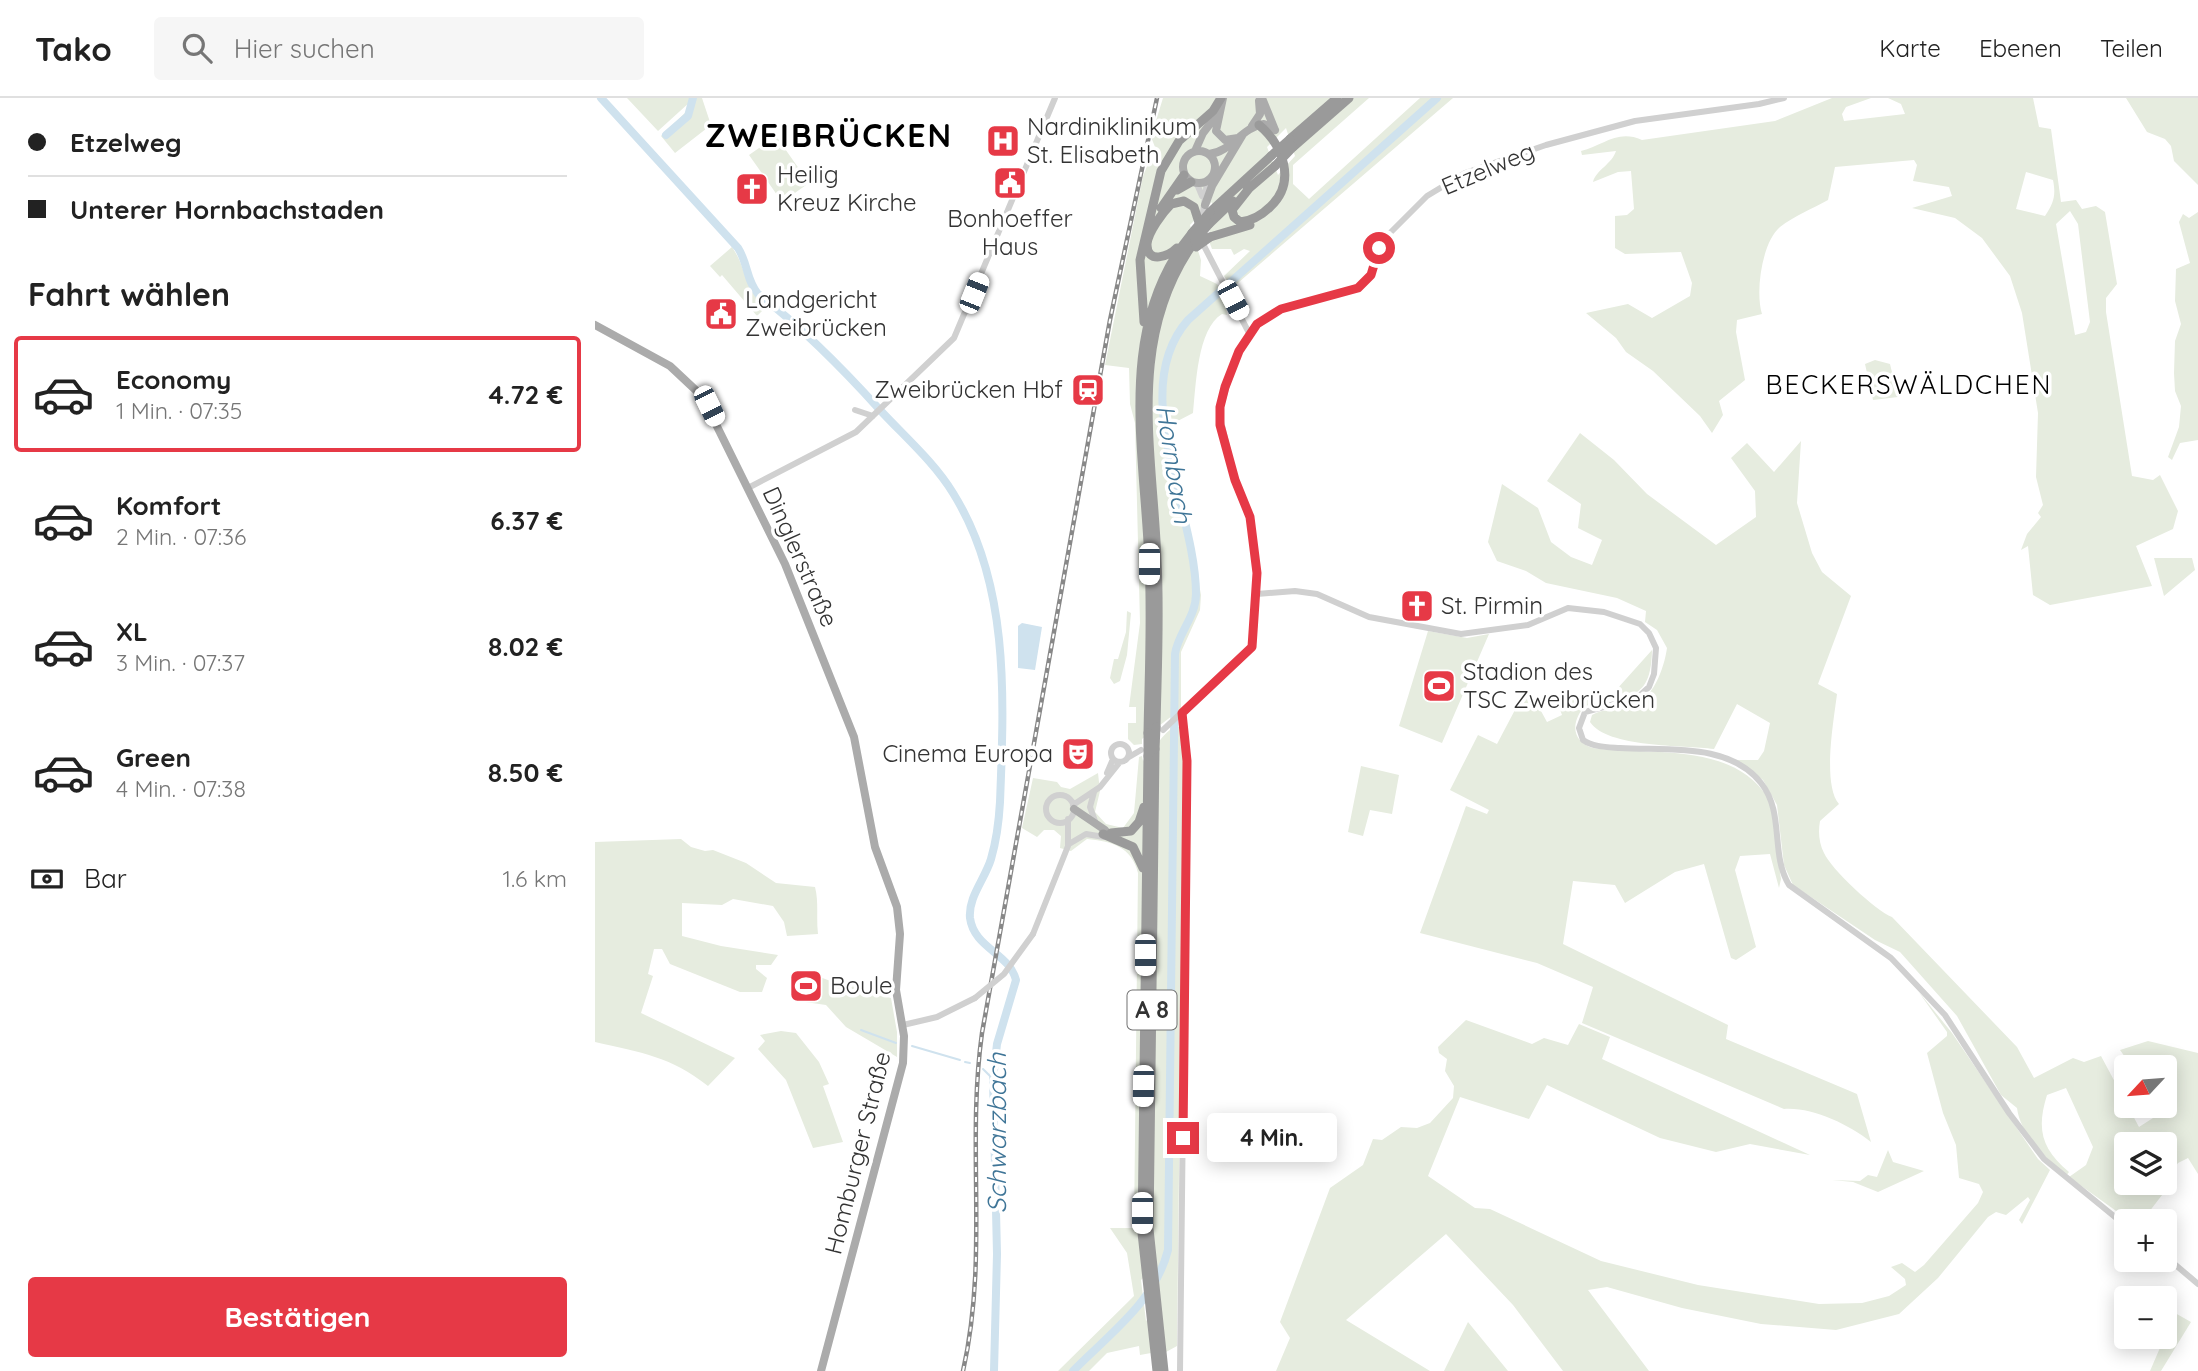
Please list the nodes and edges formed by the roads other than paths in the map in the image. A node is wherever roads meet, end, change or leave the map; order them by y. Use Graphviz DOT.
graph roads {
  1 [pos="1055,98"];
  2 [pos="1222,98"];
  3 [pos="1337,98"];
  4 [pos="1349,98"];
  5 [pos="1783,98"];
  6 [pos="1262,101"];
  7 [pos="1220,111"];
  8 [pos="1256,124"];
  9 [pos="1206,130"];
  10 [pos="1275,130"];
  11 [pos="1239,139"];
  12 [pos="1292,144"];
  13 [pos="1195,151"];
  14 [pos="1208,154"];
  15 [pos="1273,161"];
  16 [pos="1215,165"];
  17 [pos="1191,180"];
  18 [pos="1207,181"];
  19 [pos="1251,186"];
  20 [pos="1206,211"];
  21 [pos="1157,224"];
  22 [pos="1199,235"];
  23 [pos="1145,237"];
  24 [pos="1184,243"];
  25 [pos="595,325"];
  26 [pos="1249,333"];
  27 [pos="1145,334"];
  28 [pos="855,410"];
  29 [pos="874,416"];
  30 [pos="748,488"];
  31 [pos="1257,594"];
  32 [pos="1182,713"];
  33 [pos="1158,729"];
  34 [pos="854,737"];
  35 [pos="1128,747"];
  36 [pos="1145,753"];
  37 [pos="1129,757"];
  38 [pos="1117,761"];
  39 [pos="1095,791"];
  40 [pos="1069,798"];
  41 [pos="1147,799"];
  42 [pos="1072,812"];
  43 [pos="1060,822"];
  44 [pos="1105,833"];
  45 [pos="1067,847"];
  46 [pos="1146,880"];
  47 [pos="903,1026"];
  48 [pos="2114,1216"];
  49 [pos="2177,1266"];
  50 [pos="1148,1274"];
  51 [pos="2198,1284"];
  52 [pos="1160,1369"];
  53 [pos="821,1371"];
  54 [pos="1180,1371"];
  1 -- 29 [label="street"];
  2 -- 7 [label="main road"];
  2 -- 23 [label="highway"];
  3 -- 12 [label="highway, A 8"];
  4 -- 12 [label="highway, A 8"];
  5 -- 26 [label="street, Etzelweg"];
  6 -- 8 [label="main road"];
  6 -- 10 [label="main road"];
  7 -- 9 [label="main road"];
  7 -- 11 [label="main road"];
  8 -- 10 [label="main road"];
  8 -- 11 [label="main road"];
  8 -- 19 [label="highway"];
  9 -- 13 [label="main road"];
  9 -- 14 [label="main road"];
  10 -- 22 [label="highway, bridge"];
  11 -- 14 [label="main road"];
  11 -- 16 [label="main road"];
  11 -- 20 [label="main road"];
  12 -- 15 [label="highway, A 8, bridge"];
  13 -- 14 [label="main road"];
  13 -- 17 [label="main road"];
  14 -- 16 [label="main road"];
  15 -- 19 [label="highway, A 8"];
  15 -- 20 [label="highway, A 8"];
  16 -- 18 [label="main road"];
  17 -- 18 [label="main road"];
  17 -- 20 [label="street"];
  17 -- 21 [label="highway"];
  17 -- 23 [label="highway"];
  18 -- 20 [label="street"];
  19 -- 22 [label="highway, A 8"];
  20 -- 22 [label="highway, A 8, bridge"];
  21 -- 22 [label="highway"];
  21 -- 24 [label="highway"];
  22 -- 24 [label="highway, A 8"];
  22 -- 26 [label="street"];
  22 -- 33 [label="highway, A 8"];
  23 -- 27 [label="highway"];
  24 -- 27 [label="highway, A 8"];
  25 -- 30 [label="main road, Dinglerstraße"];
  26 -- 31 [label="street"];
  27 -- 33 [label="highway, A 8"];
  28 -- 29 [label="street"];
  29 -- 30 [label="street"];
  30 -- 34 [label="main road, Dinglerstraße"];
  31 -- 32 [label="street"];
  31 -- 48 [label="street"];
  32 -- 33 [label="street"];
  32 -- 54 [label="street"];
  33 -- 36 [label="highway, A 8, bridge"];
  33 -- 50 [label="highway, A 8, bridge"];
  34 -- 47 [label="main road, Homburger Straße"];
  35 -- 36 [label="street"];
  35 -- 37 [label="street"];
  35 -- 38 [label="street"];
  36 -- 37 [label="street"];
  36 -- 41 [label="highway, A 8"];
  37 -- 38 [label="street"];
  38 -- 39 [label="street"];
  38 -- 40 [label="street"];
  39 -- 42 [label="street"];
  39 -- 44 [label="street"];
  40 -- 42 [label="street"];
  40 -- 43 [label="street"];
  41 -- 44 [label="highway"];
  41 -- 46 [label="highway, A 8"];
  42 -- 43 [label="street"];
  42 -- 44 [label="main road"];
  42 -- 45 [label="street"];
  43 -- 45 [label="street"];
  44 -- 45 [label="street"];
  44 -- 46 [label="highway"];
  45 -- 47 [label="street, bridge"];
  46 -- 50 [label="highway, A 8"];
  47 -- 53 [label="main road, Homburger Straße"];
  49 -- 51 [label="street"];
  50 -- 52 [label="highway, A 8"];
}
